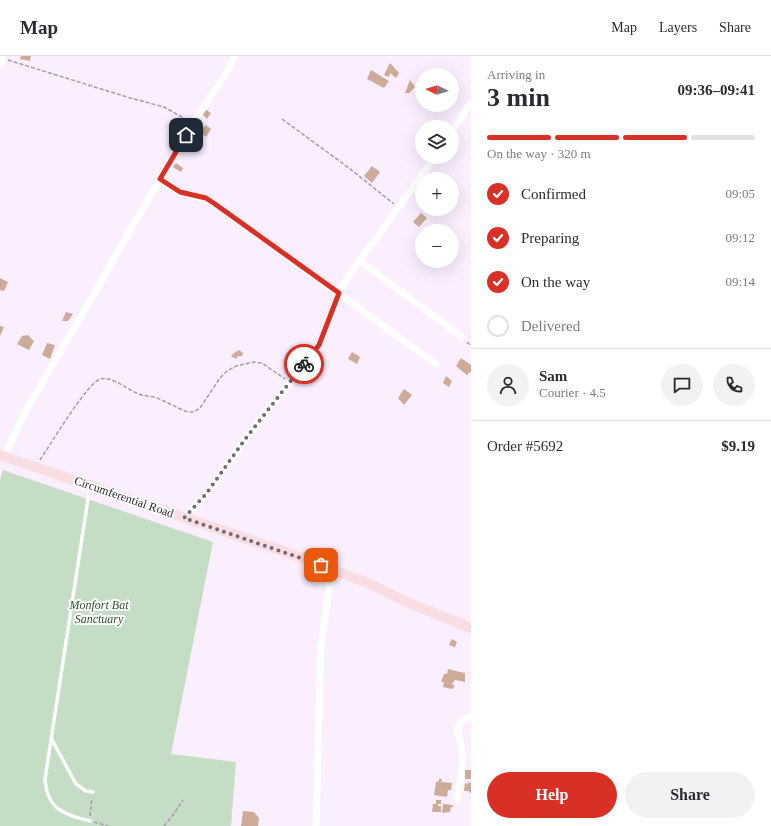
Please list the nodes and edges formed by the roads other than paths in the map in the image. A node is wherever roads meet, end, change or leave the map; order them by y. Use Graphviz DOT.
graph roads {
  1 [pos="235,56"];
  2 [pos="471,103"];
  3 [pos="459,121"];
  4 [pos="430,164"];
  5 [pos="160,179"];
  6 [pos="360,261"];
  7 [pos="339,293"];
  8 [pos="462,337"];
  9 [pos="436,364"];
  10 [pos="2,456"];
  11 [pos="90,486"];
  12 [pos="184,518"];
  13 [pos="335,571"];
  14 [pos="471,628"];
  15 [pos="471,716"];
  16 [pos="51,737"];
  17 [pos="93,792"];
  18 [pos="457,800"];
  19 [pos="90,821"];
  20 [pos="316,826"];
  1 -- 5 [label="street"];
  2 -- 3 [label="street"];
  4 -- 6 [label="street"];
  5 -- 7 [label="street"];
  5 -- 10 [label="street"];
  6 -- 7 [label="street"];
  6 -- 8 [label="street"];
  7 -- 9 [label="street"];
  7 -- 12 [label="street"];
  10 -- 11 [label="main road, Circumferential Road"];
  11 -- 12 [label="main road, Circumferential Road"];
  11 -- 16 [label="lane"];
  12 -- 13 [label="main road, Circumferential Road"];
  13 -- 14 [label="main road, Circumferential Road"];
  13 -- 20 [label="street"];
  15 -- 18 [label="street"];
  16 -- 17 [label="lane"];
  16 -- 19 [label="lane"];
}
